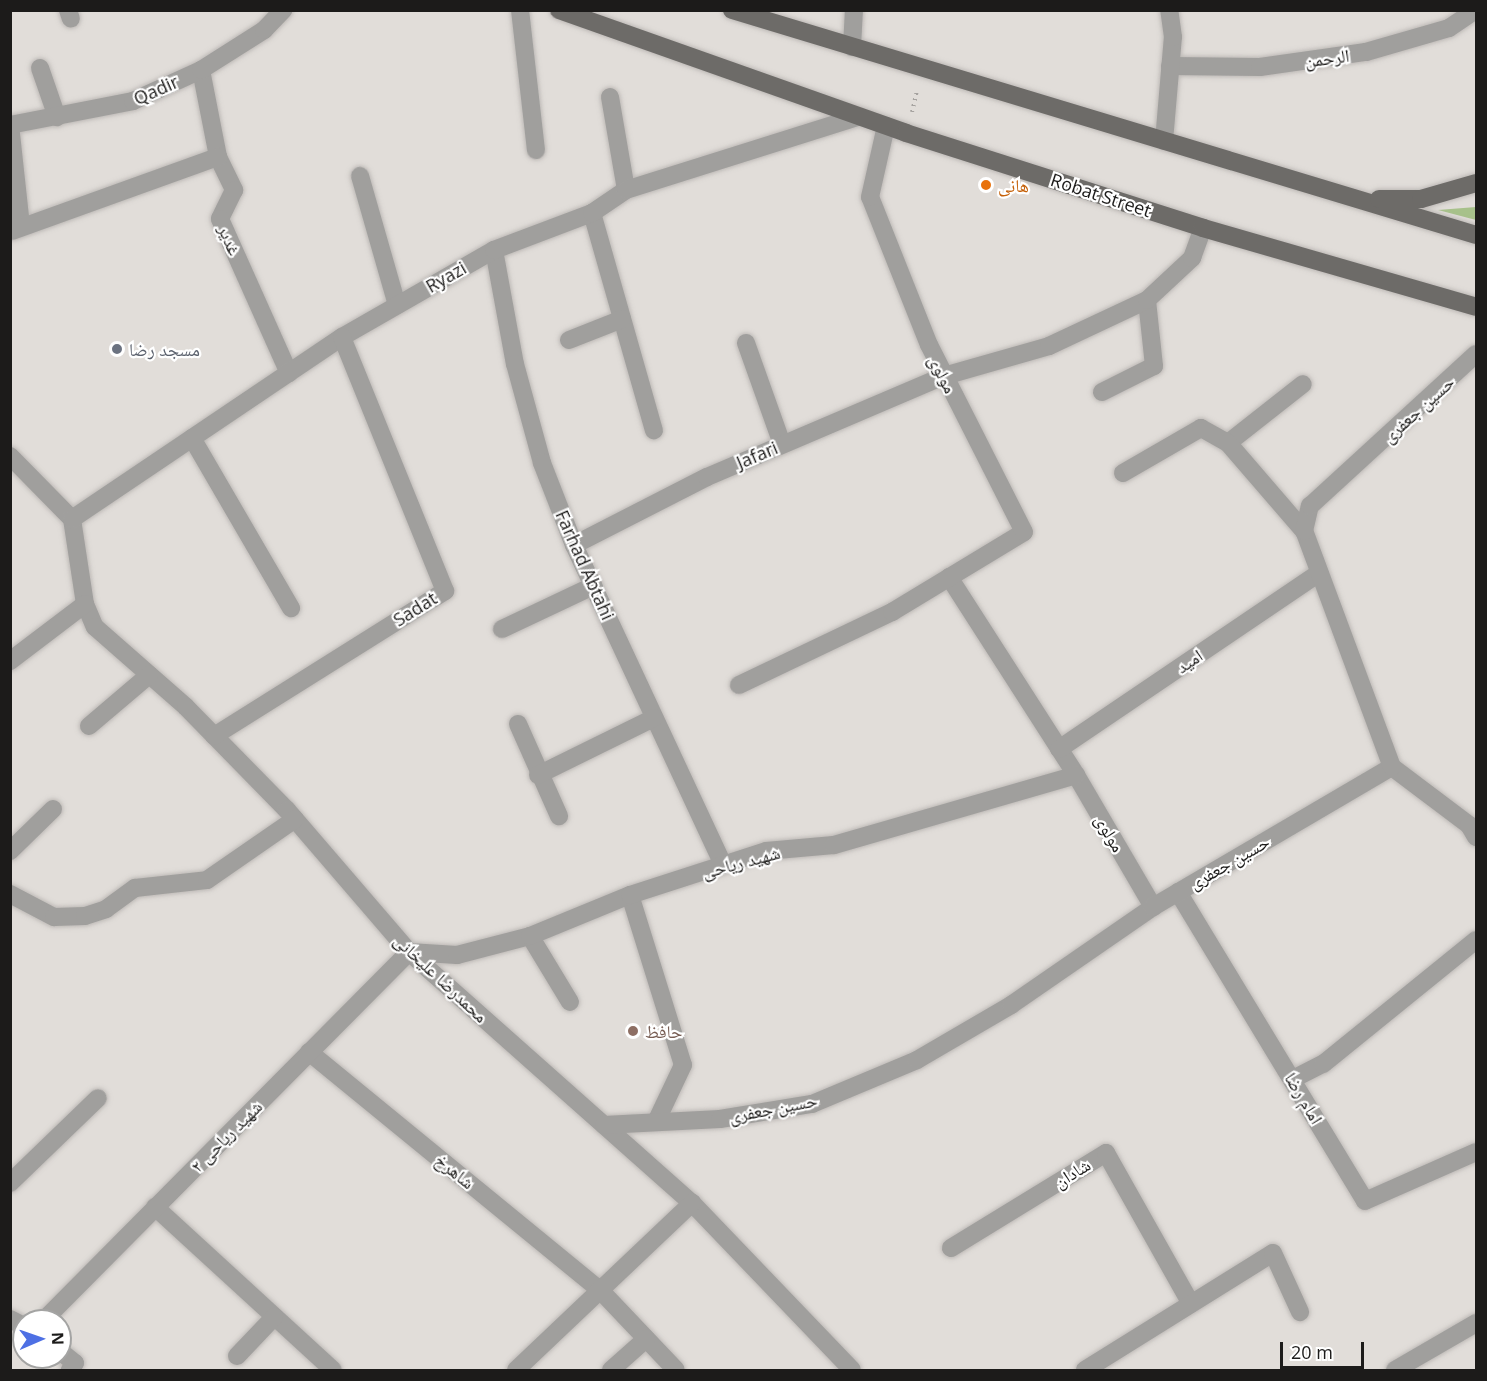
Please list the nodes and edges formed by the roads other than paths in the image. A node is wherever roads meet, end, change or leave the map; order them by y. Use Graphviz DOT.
graph roads {
  1 [pos="283,10"];
  2 [pos="520,10"];
  3 [pos="732,10"];
  4 [pos="854,10"];
  5 [pos="1169,10"];
  6 [pos="1476,10"];
  7 [pos="560,11"];
  8 [pos="852,46"];
  9 [pos="1170,66"];
  10 [pos="40,68"];
  11 [pos="201,70"];
  12 [pos="610,97"];
  13 [pos="57,117"];
  14 [pos="858,117"];
  15 [pos="10,124"];
  16 [pos="886,126"];
  17 [pos="1164,141"];
  18 [pos="536,150"];
  19 [pos="218,157"];
  20 [pos="360,176"];
  21 [pos="1476,183"];
  22 [pos="626,190"];
  23 [pos="1356,199"];
  24 [pos="592,213"];
  25 [pos="1203,228"];
  26 [pos="16,229"];
  27 [pos="1476,235"];
  28 [pos="494,250"];
  29 [pos="1147,300"];
  30 [pos="397,305"];
  31 [pos="1476,307"];
  32 [pos="622,319"];
  33 [pos="342,337"];
  34 [pos="569,340"];
  35 [pos="746,343"];
  36 [pos="1473,366"];
  37 [pos="289,373"];
  38 [pos="944,376"];
  39 [pos="1302,384"];
  40 [pos="1102,393"];
  41 [pos="654,430"];
  42 [pos="192,438"];
  43 [pos="1228,442"];
  44 [pos="783,444"];
  45 [pos="10,456"];
  46 [pos="1123,473"];
  47 [pos="72,519"];
  48 [pos="1304,531"];
  49 [pos="574,545"];
  50 [pos="1319,573"];
  51 [pos="949,577"];
  52 [pos="593,586"];
  53 [pos="85,604"];
  54 [pos="291,608"];
  55 [pos="502,629"];
  56 [pos="10,661"];
  57 [pos="149,675"];
  58 [pos="739,685"];
  59 [pos="654,718"];
  60 [pos="518,724"];
  61 [pos="89,726"];
  62 [pos="214,736"];
  63 [pos="1059,749"];
  64 [pos="1392,767"];
  65 [pos="538,775"];
  66 [pos="1076,775"];
  67 [pos="52,809"];
  68 [pos="559,816"];
  69 [pos="295,819"];
  70 [pos="1476,837"];
  71 [pos="10,851"];
  72 [pos="723,865"];
  73 [pos="1178,892"];
  74 [pos="10,894"];
  75 [pos="630,895"];
  76 [pos="1153,907"];
  77 [pos="530,936"];
  78 [pos="1476,940"];
  79 [pos="409,952"];
  80 [pos="570,1002"];
  81 [pos="309,1052"];
  82 [pos="1293,1079"];
  83 [pos="98,1098"];
  84 [pos="656,1122"];
  85 [pos="604,1125"];
  86 [pos="1476,1152"];
  87 [pos="10,1183"];
  88 [pos="692,1203"];
  89 [pos="155,1207"];
  90 [pos="951,1248"];
  91 [pos="600,1290"];
  92 [pos="1191,1304"];
  93 [pos="55,1309"];
  94 [pos="1300,1312"];
  95 [pos="274,1317"];
  96 [pos="1476,1323"];
  97 [pos="646,1339"];
  98 [pos="237,1356"];
  99 [pos="333,1371"];
  100 [pos="516,1371"];
  101 [pos="611,1371"];
  102 [pos="676,1371"];
  103 [pos="852,1371"];
  104 [pos="1085,1371"];
  105 [pos="1395,1371"];
  1 -- 11 [label="street, Qadir"];
  2 -- 18 [label="street"];
  3 -- 8 [label="main road"];
  4 -- 8 [label="street"];
  5 -- 9 [label="street"];
  6 -- 9 [label="street, الرحمن"];
  7 -- 14 [label="main road, Robat Street"];
  8 -- 17 [label="main road"];
  9 -- 17 [label="street"];
  10 -- 13 [label="street"];
  11 -- 13 [label="street, Qadir"];
  11 -- 19 [label="street, غدیر"];
  12 -- 22 [label="street"];
  13 -- 15 [label="street, Qadir"];
  14 -- 16 [label="main road, Robat Street"];
  14 -- 22 [label="street, Ryazi"];
  15 -- 26 [label="street"];
  16 -- 25 [label="main road, Robat Street"];
  16 -- 38 [label="street, مولوی"];
  17 -- 23 [label="main road"];
  19 -- 26 [label="street"];
  19 -- 37 [label="street, غدیر"];
  20 -- 30 [label="street"];
  21 -- 23 [label="main road"];
  22 -- 24 [label="street, Ryazi"];
  23 -- 27 [label="main road"];
  24 -- 28 [label="street, Ryazi"];
  24 -- 32 [label="street"];
  25 -- 29 [label="street, Jafari"];
  25 -- 31 [label="main road, Robat Street"];
  28 -- 30 [label="street, Ryazi"];
  28 -- 49 [label="street, Farhad Abtahi"];
  29 -- 38 [label="street, Jafari"];
  29 -- 40 [label="street"];
  30 -- 33 [label="street, Ryazi"];
  32 -- 34 [label="street"];
  32 -- 41 [label="street"];
  33 -- 37 [label="street, Ryazi"];
  33 -- 62 [label="street, Sadat"];
  35 -- 44 [label="street"];
  36 -- 48 [label="street, حسین جعفری"];
  37 -- 42 [label="street, Ryazi"];
  38 -- 44 [label="street, Jafari"];
  38 -- 51 [label="street, مولوی"];
  39 -- 43 [label="street"];
  42 -- 47 [label="street, Ryazi"];
  42 -- 54 [label="street"];
  43 -- 46 [label="street"];
  43 -- 48 [label="street"];
  44 -- 49 [label="street, Jafari"];
  45 -- 47 [label="street"];
  47 -- 53 [label="street, محمدرضا علیخانی"];
  48 -- 50 [label="street"];
  49 -- 52 [label="street, Farhad Abtahi"];
  50 -- 63 [label="street, امید"];
  50 -- 64 [label="street"];
  51 -- 58 [label="street, مولوی"];
  51 -- 63 [label="street, مولوی"];
  52 -- 55 [label="street"];
  52 -- 59 [label="street, Farhad Abtahi"];
  53 -- 56 [label="street"];
  53 -- 57 [label="street, محمدرضا علیخانی"];
  57 -- 61 [label="street"];
  57 -- 62 [label="street, محمدرضا علیخانی"];
  59 -- 65 [label="street"];
  59 -- 72 [label="street, Farhad Abtahi"];
  60 -- 65 [label="street"];
  62 -- 69 [label="street, محمدرضا علیخانی"];
  63 -- 66 [label="street, مولوی"];
  64 -- 70 [label="street"];
  64 -- 73 [label="street, حسین جعفری"];
  65 -- 68 [label="street"];
  66 -- 72 [label="street, شهید ریاحی"];
  66 -- 76 [label="street, مولوی"];
  67 -- 71 [label="street"];
  69 -- 74 [label="street"];
  69 -- 79 [label="street, محمدرضا علیخانی"];
  72 -- 75 [label="street, شهید ریاحی"];
  73 -- 76 [label="street, حسین جعفری"];
  73 -- 82 [label="street, امام رضا"];
  75 -- 77 [label="street, شهید ریاحی"];
  75 -- 84 [label="street"];
  76 -- 84 [label="street, حسین جعفری"];
  77 -- 79 [label="street, شهید ریاحی"];
  77 -- 80 [label="street"];
  78 -- 82 [label="street"];
  79 -- 81 [label="street, شهید ریاحی ۲"];
  79 -- 85 [label="street, محمدرضا علیخانی"];
  81 -- 89 [label="street, شهید ریاحی ۲"];
  81 -- 91 [label="street, شاهرخ"];
  82 -- 86 [label="street, امام رضا"];
  83 -- 87 [label="street"];
  84 -- 85 [label="street, حسین جعفری"];
  85 -- 88 [label="street, محمدرضا علیخانی"];
  88 -- 91 [label="street"];
  88 -- 103 [label="street, محمدرضا علیخانی"];
  89 -- 93 [label="street, شهید ریاحی ۲"];
  89 -- 95 [label="street"];
  90 -- 92 [label="street, شادان"];
  91 -- 97 [label="street, شاهرخ"];
  91 -- 100 [label="street"];
  92 -- 94 [label="street"];
  92 -- 104 [label="street"];
  95 -- 98 [label="street"];
  95 -- 99 [label="street"];
  96 -- 105 [label="street"];
  97 -- 101 [label="street"];
  97 -- 102 [label="street, شاهرخ"];
}
